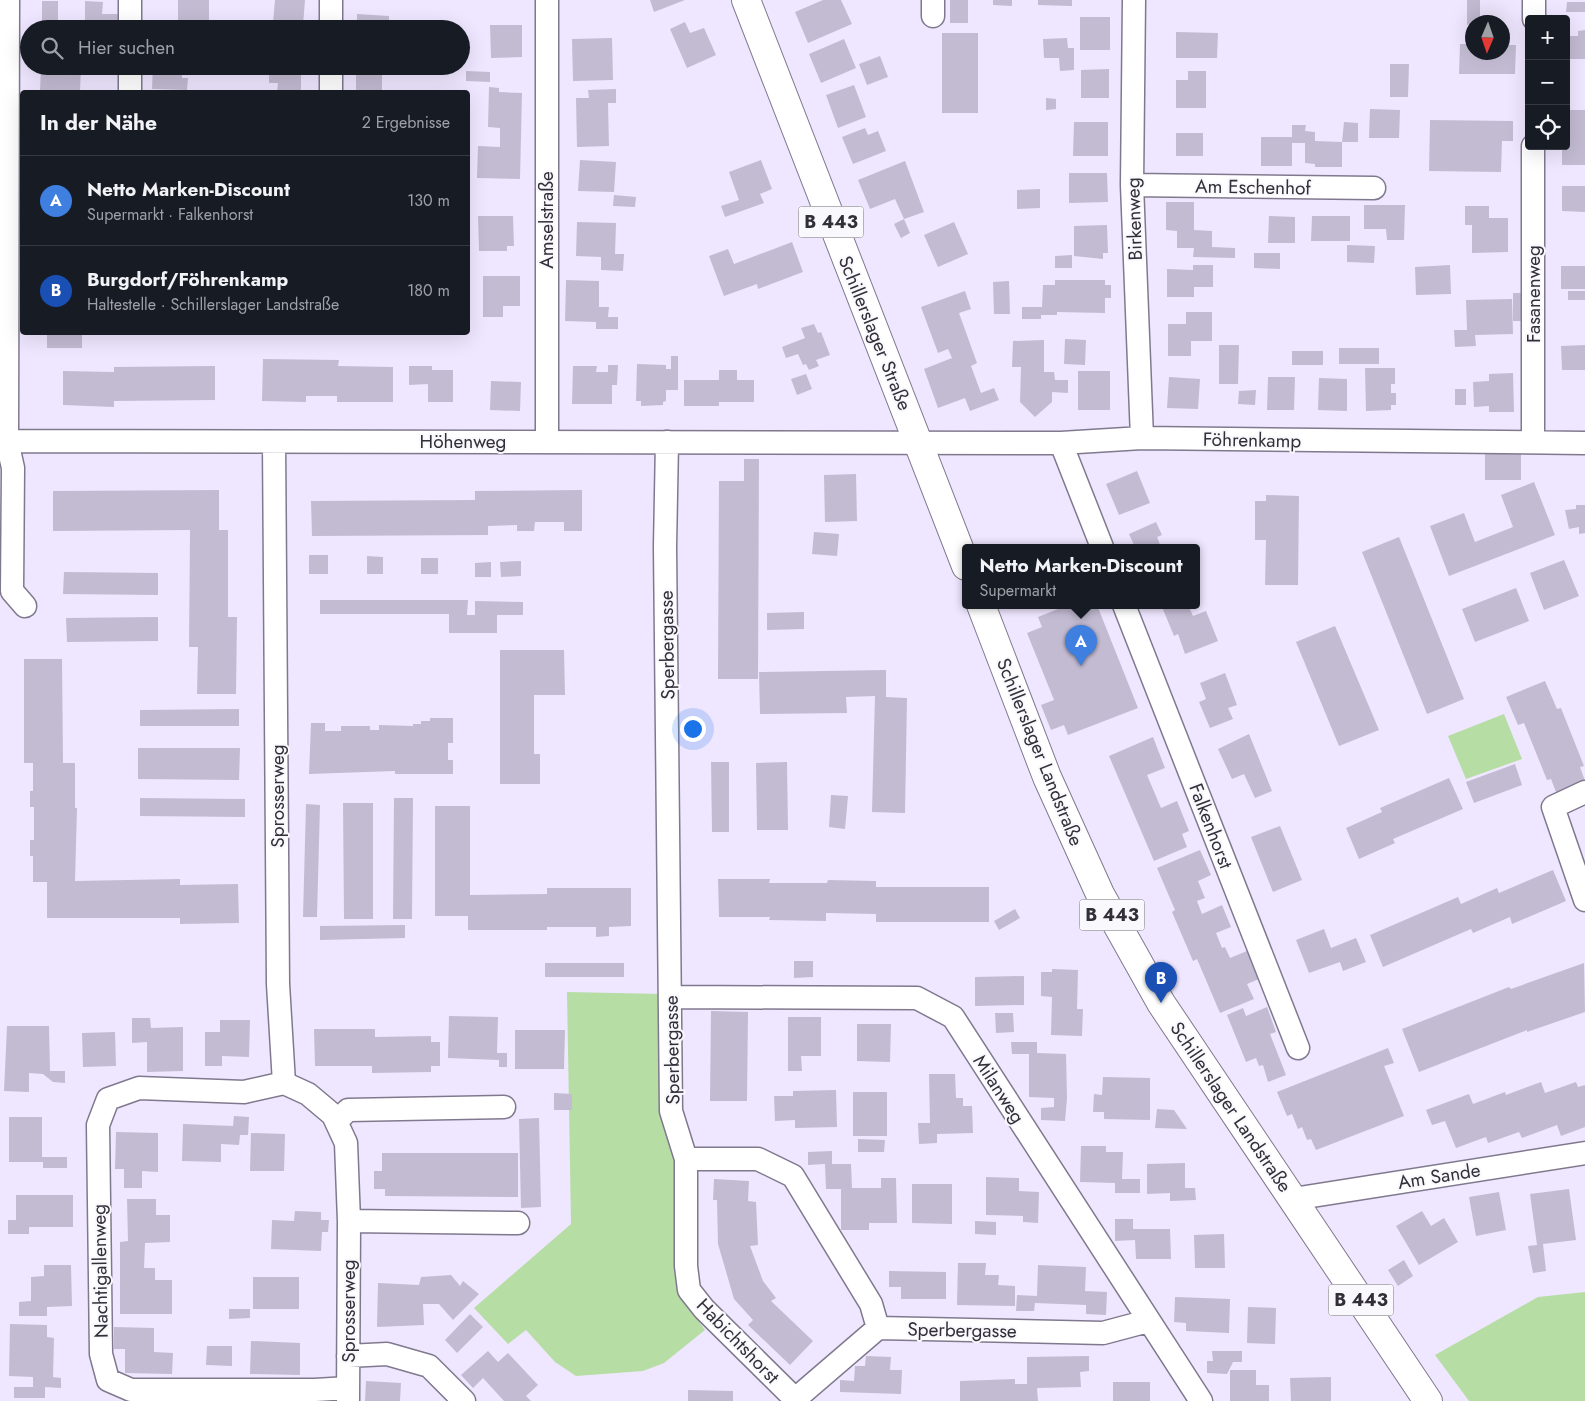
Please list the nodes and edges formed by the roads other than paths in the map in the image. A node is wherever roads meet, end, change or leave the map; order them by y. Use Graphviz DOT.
graph roads {
  1 [pos="8,0"];
  2 [pos="130,0"];
  3 [pos="331,0"];
  4 [pos="547,0"];
  5 [pos="746,0"];
  6 [pos="1134,0"];
  7 [pos="1534,0"];
  8 [pos="1534,15"];
  9 [pos="130,20"];
  10 [pos="331,20"];
  11 [pos="130,75"];
  12 [pos="331,75"];
  13 [pos="130,90"];
  14 [pos="332,90"];
  15 [pos="4,146"];
  16 [pos="1533,150"];
  17 [pos="1132,185"];
  18 [pos="1374,188"];
  19 [pos="15,223"];
  20 [pos="1142,438"];
  21 [pos="7,440"];
  22 [pos="547,440"];
  23 [pos="274,442"];
  24 [pos="667,442"];
  25 [pos="919,442"];
  26 [pos="1533,442"];
  27 [pos="1061,443"];
  28 [pos="1585,443"];
  29 [pos="1101,544"];
  30 [pos="962,555"];
  31 [pos="25,606"];
  32 [pos="983,609"];
  33 [pos="1126,609"];
  34 [pos="1585,792"];
  35 [pos="1585,900"];
  36 [pos="670,997"];
  37 [pos="1298,1048"];
  38 [pos="284,1083"];
  39 [pos="504,1107"];
  40 [pos="337,1121"];
  41 [pos="1585,1153"];
  42 [pos="686,1159"];
  43 [pos="1293,1199"];
  44 [pos="349,1221"];
  45 [pos="518,1223"];
  46 [pos="1148,1320"];
  47 [pos="878,1328"];
  48 [pos="348,1356"];
  49 [pos="348,1394"];
  50 [pos="794,1400"];
  51 [pos="464,1401"];
  52 [pos="1201,1401"];
  53 [pos="1428,1401"];
  1 -- 15 [label="street"];
  2 -- 9 [label="street"];
  3 -- 10 [label="street"];
  4 -- 22 [label="street, Amselstraße"];
  5 -- 25 [label="main road, Schillerslager Straße / B 443"];
  6 -- 17 [label="street, Birkenweg"];
  7 -- 8 [label="street"];
  11 -- 13 [label="street"];
  12 -- 14 [label="street"];
  15 -- 19 [label="street"];
  16 -- 26 [label="street, Fasanenweg"];
  17 -- 18 [label="street, Am Eschenhof"];
  17 -- 20 [label="street, Birkenweg"];
  19 -- 21 [label="street"];
  20 -- 26 [label="street, Föhrenkamp"];
  20 -- 27 [label="street, Föhrenkamp"];
  21 -- 23 [label="street, Höhenweg"];
  21 -- 31 [label="street"];
  22 -- 23 [label="street, Höhenweg"];
  22 -- 24 [label="street, Höhenweg"];
  23 -- 38 [label="street, Sprosserweg"];
  24 -- 25 [label="street, Höhenweg"];
  24 -- 36 [label="street, Sperbergasse"];
  25 -- 27 [label="street, Föhrenkamp"];
  25 -- 30 [label="main road, B 443"];
  26 -- 28 [label="street, Föhrenkamp"];
  27 -- 29 [label="street"];
  32 -- 43 [label="main road, Schillerslager Landstraße / B 443"];
  33 -- 37 [label="street, Falkenhorst"];
  34 -- 35 [label="street"];
  36 -- 42 [label="street, Sperbergasse"];
  36 -- 46 [label="street, Milanweg"];
  38 -- 40 [label="street, Sprosserweg"];
  38 -- 49 [label="street, Nachtigallenweg"];
  39 -- 40 [label="street"];
  40 -- 44 [label="street, Sprosserweg"];
  41 -- 43 [label="street, Am Sande"];
  42 -- 47 [label="street"];
  42 -- 50 [label="street, Habichtshorst"];
  43 -- 53 [label="main road, Schillerslager Landstraße / B 443"];
  44 -- 45 [label="street"];
  44 -- 48 [label="street, Sprosserweg"];
  46 -- 47 [label="street, Sperbergasse"];
  46 -- 52 [label="street, Milanweg"];
  47 -- 50 [label="street, Habichtshorst"];
  48 -- 49 [label="street, Sprosserweg"];
  48 -- 51 [label="street"];
}
